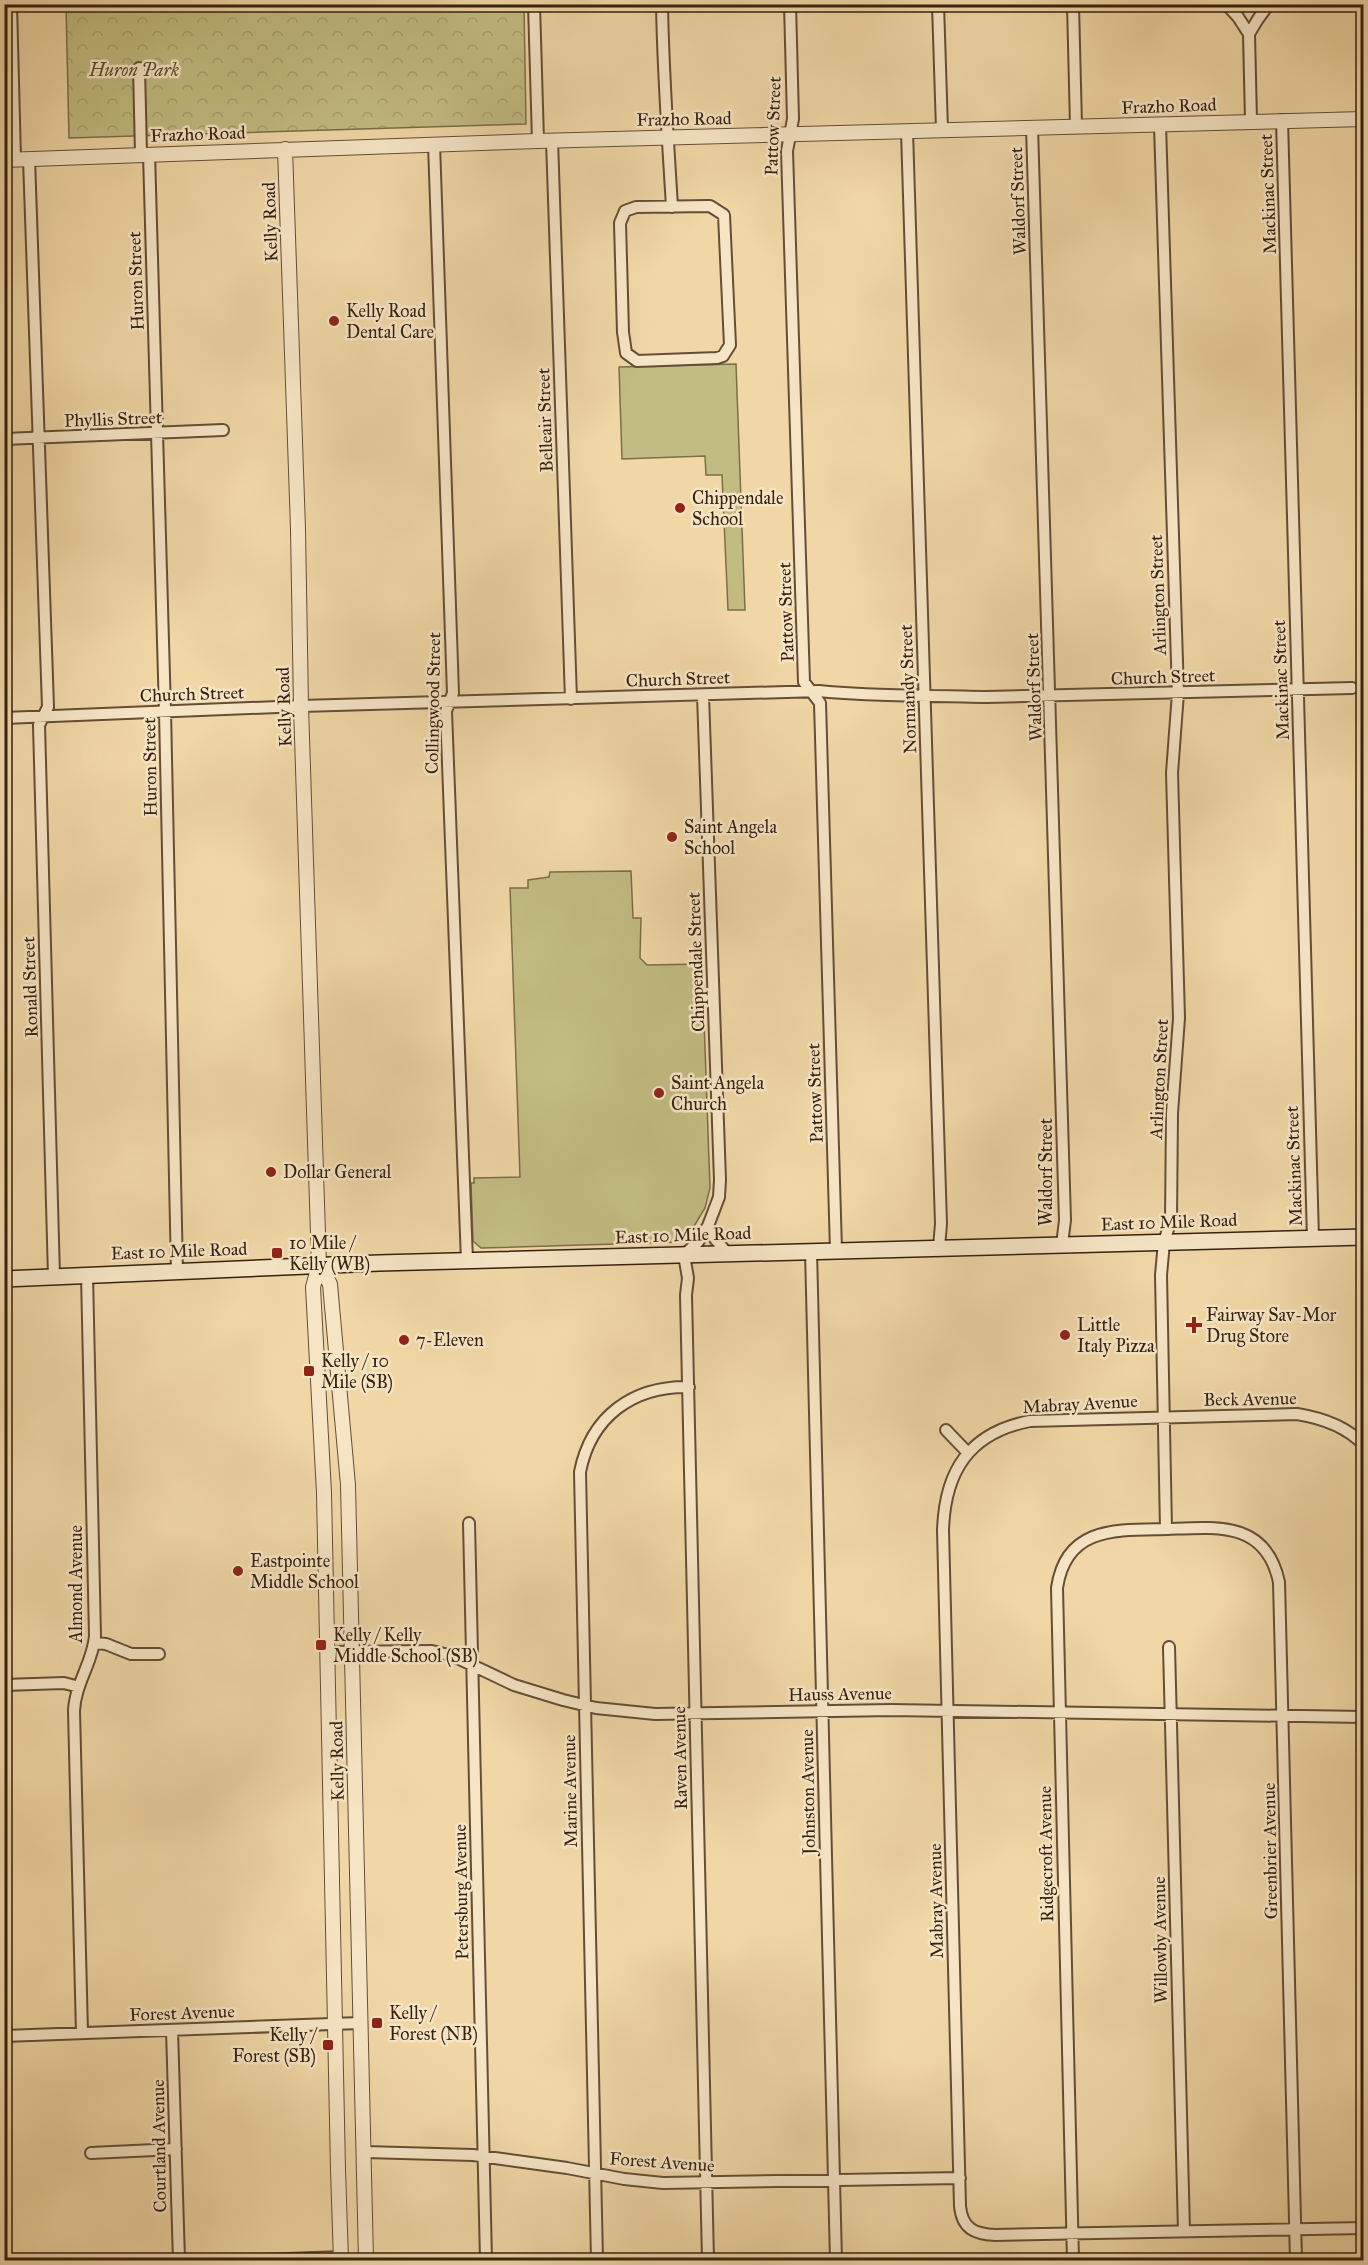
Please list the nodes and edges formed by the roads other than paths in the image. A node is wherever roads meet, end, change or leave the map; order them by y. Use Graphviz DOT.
graph roads {
  1 [pos="11,4"];
  2 [pos="534,4"];
  3 [pos="662,4"];
  4 [pos="790,4"];
  5 [pos="938,4"];
  6 [pos="1072,4"];
  7 [pos="1226,4"];
  8 [pos="1269,4"];
  9 [pos="1250,34"];
  10 [pos="8,46"];
  11 [pos="139,68"];
  12 [pos="1364,119"];
  13 [pos="1282,120"];
  14 [pos="1251,121"];
  15 [pos="1160,125"];
  16 [pos="1076,126"];
  17 [pos="1032,127"];
  18 [pos="907,130"];
  19 [pos="942,130"];
  20 [pos="790,135"];
  21 [pos="668,138"];
  22 [pos="545,140"];
  23 [pos="434,144"];
  24 [pos="285,149"];
  25 [pos="145,154"];
  26 [pos="16,159"];
  27 [pos="672,207"];
  28 [pos="223,430"];
  29 [pos="157,434"];
  30 [pos="38,437"];
  31 [pos="4,439"];
  32 [pos="1352,688"];
  33 [pos="1298,689"];
  34 [pos="812,691"];
  35 [pos="1178,693"];
  36 [pos="703,695"];
  37 [pos="925,695"];
  38 [pos="1050,696"];
  39 [pos="571,699"];
  40 [pos="450,702"];
  41 [pos="301,706"];
  42 [pos="165,711"];
  43 [pos="44,716"];
  44 [pos="4,718"];
  45 [pos="708,1226"];
  46 [pos="1364,1237"];
  47 [pos="1312,1238"];
  48 [pos="1164,1242"];
  49 [pos="1062,1245"];
  50 [pos="939,1247"];
  51 [pos="836,1250"];
  52 [pos="811,1251"];
  53 [pos="728,1254"];
  54 [pos="684,1255"];
  55 [pos="467,1261"];
  56 [pos="319,1265"];
  57 [pos="177,1272"];
  58 [pos="87,1275"];
  59 [pos="54,1277"];
  60 [pos="4,1279"];
  61 [pos="688,1387"];
  62 [pos="318,1388"];
  63 [pos="1164,1417"];
  64 [pos="946,1430"];
  65 [pos="1362,1440"];
  66 [pos="968,1454"];
  67 [pos="347,1456"];
  68 [pos="324,1493"];
  69 [pos="470,1523"];
  70 [pos="1166,1529"];
  71 [pos="350,1539"];
  72 [pos="94,1643"];
  73 [pos="1169,1647"];
  74 [pos="352,1651"];
  75 [pos="328,1652"];
  76 [pos="159,1654"];
  77 [pos="473,1665"];
  78 [pos="4,1685"];
  79 [pos="79,1687"];
  80 [pos="585,1705"];
  81 [pos="947,1710"];
  82 [pos="822,1711"];
  83 [pos="1059,1713"];
  84 [pos="696,1714"];
  85 [pos="1171,1714"];
  86 [pos="1283,1716"];
  87 [pos="1364,1717"];
  88 [pos="360,2023"];
  89 [pos="335,2024"];
  90 [pos="172,2030"];
  91 [pos="82,2033"];
  92 [pos="4,2036"];
  93 [pos="176,2149"];
  94 [pos="91,2152"];
  95 [pos="364,2152"];
  96 [pos="484,2157"];
  97 [pos="596,2174"];
  98 [pos="960,2178"];
  99 [pos="834,2180"];
  100 [pos="707,2183"];
  101 [pos="1364,2228"];
  102 [pos="1295,2229"];
  103 [pos="1184,2231"];
  104 [pos="1072,2234"];
  105 [pos="341,2259"];
  106 [pos="178,2260"];
  107 [pos="261,2260"];
  108 [pos="366,2260"];
  109 [pos="486,2260"];
  110 [pos="597,2260"];
  111 [pos="708,2260"];
  112 [pos="836,2260"];
  113 [pos="1073,2260"];
  114 [pos="1296,2260"];
  1 -- 10 [label="street, Ronald Street"];
  2 -- 22 [label="street, Belleair Street"];
  3 -- 21 [label="street"];
  4 -- 20 [label="street, Pattow Street"];
  5 -- 19 [label="street"];
  6 -- 16 [label="street"];
  7 -- 9 [label="street"];
  8 -- 9 [label="street"];
  9 -- 14 [label="street"];
  10 -- 26 [label="street, Ronald Street"];
  11 -- 25 [label="street, Huron Street"];
  12 -- 13 [label="street, Frazho Road"];
  13 -- 14 [label="street, Frazho Road"];
  13 -- 33 [label="street, Mackinac Street"];
  14 -- 15 [label="street, Frazho Road"];
  15 -- 16 [label="street, Frazho Road"];
  15 -- 35 [label="street, Arlington Street"];
  16 -- 17 [label="street, Frazho Road"];
  17 -- 19 [label="street, Frazho Road"];
  17 -- 38 [label="street, Waldorf Street"];
  18 -- 19 [label="street, Frazho Road"];
  18 -- 20 [label="street, Frazho Road"];
  18 -- 37 [label="street, Normandy Street"];
  20 -- 21 [label="street, Frazho Road"];
  20 -- 34 [label="street, Pattow Street"];
  21 -- 22 [label="street, Frazho Road"];
  21 -- 27 [label="street"];
  22 -- 23 [label="street, Frazho Road"];
  22 -- 39 [label="street, Belleair Street"];
  23 -- 24 [label="street, Frazho Road"];
  23 -- 40 [label="street, Collingwood Street"];
  24 -- 25 [label="street, Frazho Road"];
  24 -- 41 [label="street, Kelly Road"];
  25 -- 26 [label="street, Frazho Road"];
  25 -- 29 [label="street, Huron Street"];
  26 -- 30 [label="street, Ronald Street"];
  27 -- 27 [label="street"];
  28 -- 29 [label="street, Phyllis Street"];
  29 -- 30 [label="street, Phyllis Street"];
  29 -- 42 [label="street, Huron Street"];
  30 -- 31 [label="street, Phyllis Street"];
  30 -- 43 [label="street, Ronald Street"];
  32 -- 33 [label="street, Church Street"];
  33 -- 35 [label="street, Church Street"];
  33 -- 47 [label="street, Mackinac Street"];
  34 -- 36 [label="street, Church Street"];
  34 -- 37 [label="street, Church Street"];
  34 -- 51 [label="street, Pattow Street"];
  35 -- 38 [label="street, Church Street"];
  35 -- 48 [label="street, Arlington Street"];
  36 -- 39 [label="street, Church Street"];
  36 -- 45 [label="street, Chippendale Street"];
  37 -- 38 [label="street, Church Street"];
  37 -- 50 [label="street, Normandy Street"];
  38 -- 49 [label="street, Waldorf Street"];
  39 -- 40 [label="street, Church Street"];
  40 -- 41 [label="street, Church Street"];
  40 -- 55 [label="street, Collingwood Street"];
  41 -- 42 [label="street, Church Street"];
  41 -- 56 [label="street, Kelly Road"];
  42 -- 43 [label="street, Church Street"];
  42 -- 57 [label="street, Huron Street"];
  43 -- 44 [label="street, Church Street"];
  43 -- 59 [label="street, Ronald Street"];
  45 -- 53 [label="street"];
  45 -- 54 [label="street, Chippendale Street"];
  46 -- 47 [label="main road, East 10 Mile Road"];
  47 -- 48 [label="main road, East 10 Mile Road"];
  48 -- 49 [label="main road, East 10 Mile Road"];
  48 -- 63 [label="street, Arlington Street"];
  49 -- 50 [label="main road, East 10 Mile Road"];
  50 -- 51 [label="main road, East 10 Mile Road"];
  51 -- 52 [label="main road, East 10 Mile Road"];
  52 -- 53 [label="main road, East 10 Mile Road"];
  52 -- 82 [label="street, Johnston Avenue"];
  53 -- 54 [label="main road, East 10 Mile Road"];
  54 -- 55 [label="main road, East 10 Mile Road"];
  54 -- 61 [label="street, Raven Avenue"];
  55 -- 56 [label="main road, East 10 Mile Road"];
  56 -- 57 [label="main road, East 10 Mile Road"];
  56 -- 62 [label="street, Kelly Road"];
  56 -- 67 [label="street, Kelly Road"];
  57 -- 58 [label="main road, East 10 Mile Road"];
  58 -- 59 [label="main road, East 10 Mile Road"];
  58 -- 72 [label="street, Almond Avenue"];
  59 -- 60 [label="main road, East 10 Mile Road"];
  61 -- 80 [label="street, Marine Avenue"];
  61 -- 84 [label="street, Raven Avenue"];
  62 -- 67 [label="street"];
  62 -- 68 [label="street, Kelly Road"];
  63 -- 65 [label="street, Beck Avenue"];
  63 -- 66 [label="street, Mabray Avenue"];
  63 -- 70 [label="street"];
  64 -- 66 [label="street"];
  66 -- 81 [label="street, Mabray Avenue"];
  67 -- 71 [label="street, Kelly Road"];
  68 -- 71 [label="street"];
  68 -- 75 [label="street, Kelly Road"];
  69 -- 77 [label="street, Petersburg Avenue"];
  70 -- 83 [label="street, Ridgecroft Avenue"];
  70 -- 86 [label="street, Greenbrier Avenue"];
  71 -- 74 [label="street, Kelly Road"];
  72 -- 76 [label="street"];
  72 -- 79 [label="street, Almond Avenue"];
  73 -- 85 [label="street, Willowby Avenue"];
  74 -- 75 [label="street, Hauss Avenue"];
  74 -- 77 [label="street, Hauss Avenue"];
  74 -- 88 [label="street, Kelly Road"];
  75 -- 89 [label="street, Kelly Road"];
  77 -- 80 [label="street, Hauss Avenue"];
  77 -- 96 [label="street, Petersburg Avenue"];
  78 -- 79 [label="street"];
  79 -- 91 [label="street, Almond Avenue"];
  80 -- 84 [label="street, Hauss Avenue"];
  80 -- 97 [label="street, Marine Avenue"];
  81 -- 82 [label="street, Hauss Avenue"];
  81 -- 83 [label="street, Hauss Avenue"];
  81 -- 98 [label="street, Mabray Avenue"];
  82 -- 84 [label="street, Hauss Avenue"];
  82 -- 99 [label="street, Johnston Avenue"];
  83 -- 85 [label="street, Hauss Avenue"];
  83 -- 104 [label="street, Ridgecroft Avenue"];
  84 -- 100 [label="street, Raven Avenue"];
  85 -- 86 [label="street, Hauss Avenue"];
  85 -- 103 [label="street, Willowby Avenue"];
  86 -- 87 [label="street, Hauss Avenue"];
  86 -- 102 [label="street, Greenbrier Avenue"];
  88 -- 89 [label="street, Forest Avenue"];
  88 -- 95 [label="street, Kelly Road"];
  89 -- 90 [label="street, Forest Avenue"];
  89 -- 105 [label="street, Kelly Road"];
  90 -- 91 [label="street, Forest Avenue"];
  90 -- 93 [label="street, Courtland Avenue"];
  91 -- 92 [label="street, Forest Avenue"];
  93 -- 94 [label="street"];
  93 -- 106 [label="street, Courtland Avenue"];
  95 -- 96 [label="street, Forest Avenue"];
  95 -- 108 [label="street, Kelly Road"];
  96 -- 97 [label="street, Forest Avenue"];
  96 -- 109 [label="street, Petersburg Avenue"];
  97 -- 100 [label="street, Forest Avenue"];
  97 -- 110 [label="street, Marine Avenue"];
  98 -- 99 [label="street, Forest Avenue"];
  98 -- 104 [label="street, Mabray Avenue"];
  99 -- 100 [label="street, Forest Avenue"];
  99 -- 112 [label="street, Johnston Avenue"];
  100 -- 111 [label="street, Raven Avenue"];
  101 -- 102 [label="street"];
  102 -- 103 [label="street, Mabray Avenue"];
  102 -- 114 [label="street, Greenbrier Avenue"];
  103 -- 104 [label="street, Mabray Avenue"];
  104 -- 113 [label="street, Ridgecroft Avenue"];
  105 -- 107 [label="street"];
}
